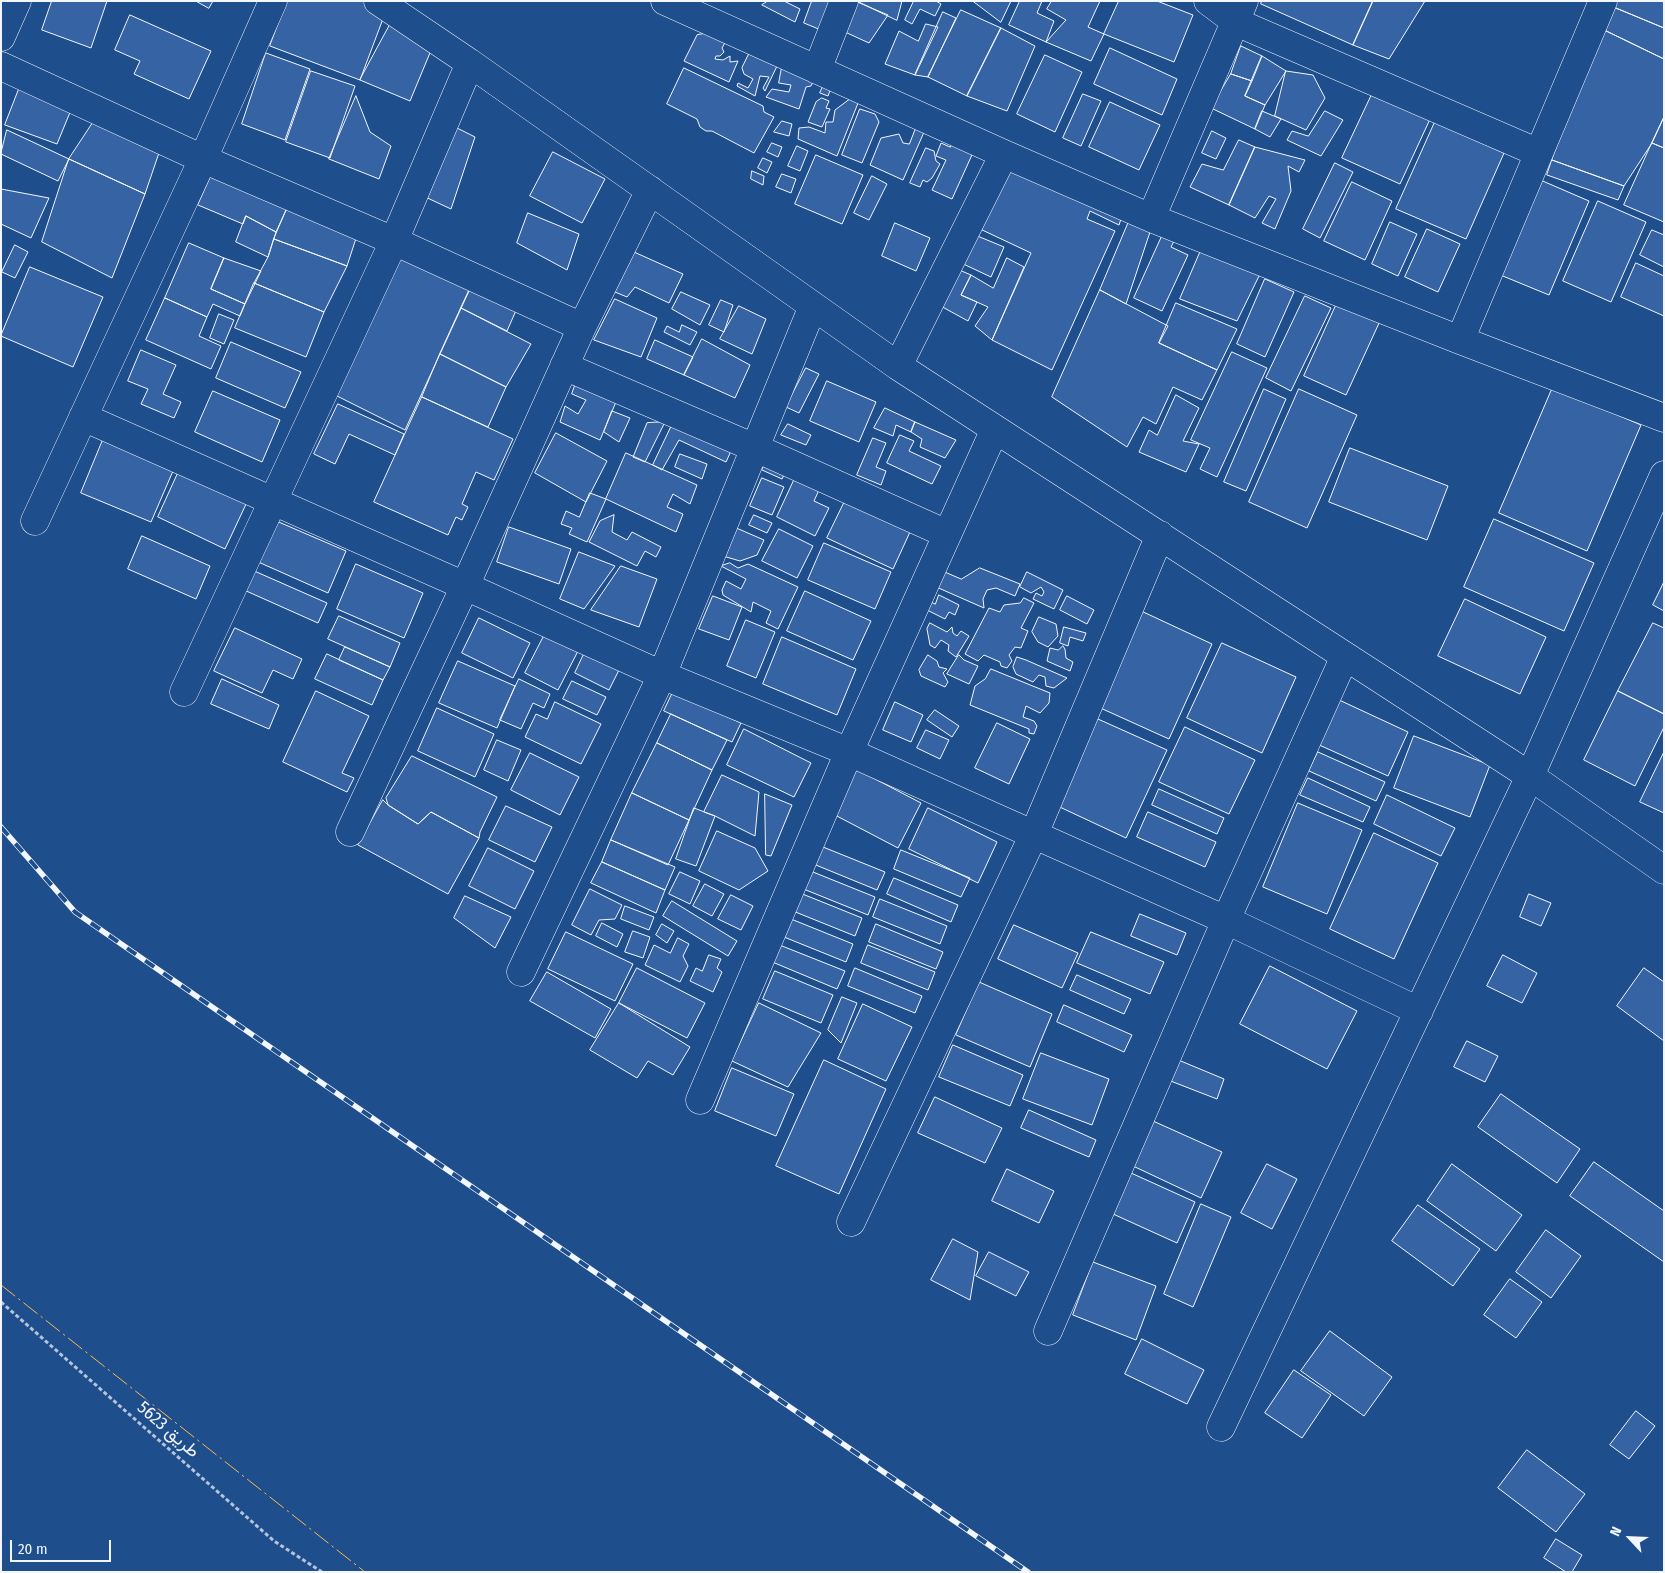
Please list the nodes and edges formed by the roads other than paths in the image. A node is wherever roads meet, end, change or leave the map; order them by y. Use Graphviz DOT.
graph roads {
  1 [pos="17,1"];
  2 [pos="273,1"];
  3 [pos="378,1"];
  4 [pos="665,1"];
  5 [pos="844,1"];
  6 [pos="1208,1"];
  7 [pos="1603,1"];
  8 [pos="1240,12"];
  9 [pos="1,37"];
  10 [pos="470,64"];
  11 [pos="1,66"];
  12 [pos="818,70"];
  13 [pos="1539,153"];
  14 [pos="1004,154"];
  15 [pos="203,159"];
  16 [pos="650,190"];
  17 [pos="1151,218"];
  18 [pos="394,241"];
  19 [pos="812,306"];
  20 [pos="582,326"];
  21 [pos="1460,340"];
  22 [pos="564,366"];
  23 [pos="898,366"];
  24 [pos="83,417"];
  25 [pos="1664,418"];
  26 [pos="995,429"];
  27 [pos="754,448"];
  28 [pos="1664,475"];
  29 [pos="273,502"];
  30 [pos="35,521"];
  31 [pos="948,534"];
  32 [pos="1160,536"];
  33 [pos="465,586"];
  34 [pos="1345,656"];
  35 [pos="662,675"];
  36 [pos="184,692"];
  37 [pos="848,752"];
  38 [pos="1530,776"];
  39 [pos="350,832"];
  40 [pos="1034,834"];
  41 [pos="1664,870"];
  42 [pos="1226,920"];
  43 [pos="521,972"];
  44 [pos="1419,1011"];
  45 [pos="700,1100"];
  46 [pos="852,1222"];
  47 [pos="1048,1331"];
  48 [pos="1221,1427"];
  1 -- 9 [label="street"];
  2 -- 15 [label="street"];
  3 -- 10 [label="street"];
  4 -- 12 [label="street"];
  5 -- 12 [label="street"];
  6 -- 8 [label="street"];
  7 -- 13 [label="street"];
  8 -- 13 [label="street"];
  8 -- 17 [label="street"];
  10 -- 16 [label="street"];
  10 -- 18 [label="street"];
  11 -- 15 [label="street"];
  12 -- 14 [label="street"];
  13 -- 21 [label="street"];
  14 -- 17 [label="street"];
  14 -- 23 [label="street"];
  15 -- 18 [label="street"];
  15 -- 24 [label="street"];
  16 -- 19 [label="street"];
  16 -- 20 [label="street"];
  17 -- 21 [label="street"];
  18 -- 20 [label="street"];
  18 -- 29 [label="street"];
  19 -- 23 [label="street"];
  19 -- 27 [label="street"];
  20 -- 22 [label="street"];
  21 -- 25 [label="street"];
  22 -- 27 [label="street"];
  22 -- 33 [label="street"];
  23 -- 26 [label="street"];
  24 -- 29 [label="street"];
  24 -- 30 [label="street"];
  26 -- 31 [label="street"];
  26 -- 32 [label="street"];
  27 -- 31 [label="street"];
  27 -- 35 [label="street"];
  28 -- 38 [label="street"];
  29 -- 33 [label="street"];
  29 -- 36 [label="street"];
  31 -- 37 [label="street"];
  32 -- 34 [label="street"];
  32 -- 40 [label="street"];
  33 -- 35 [label="street"];
  33 -- 39 [label="street"];
  34 -- 38 [label="street"];
  34 -- 42 [label="street"];
  35 -- 37 [label="street"];
  35 -- 43 [label="street"];
  37 -- 40 [label="street"];
  37 -- 45 [label="street"];
  38 -- 41 [label="street"];
  38 -- 44 [label="street"];
  40 -- 42 [label="street"];
  40 -- 46 [label="street"];
  42 -- 44 [label="street"];
  42 -- 47 [label="street"];
  44 -- 48 [label="street"];
}
